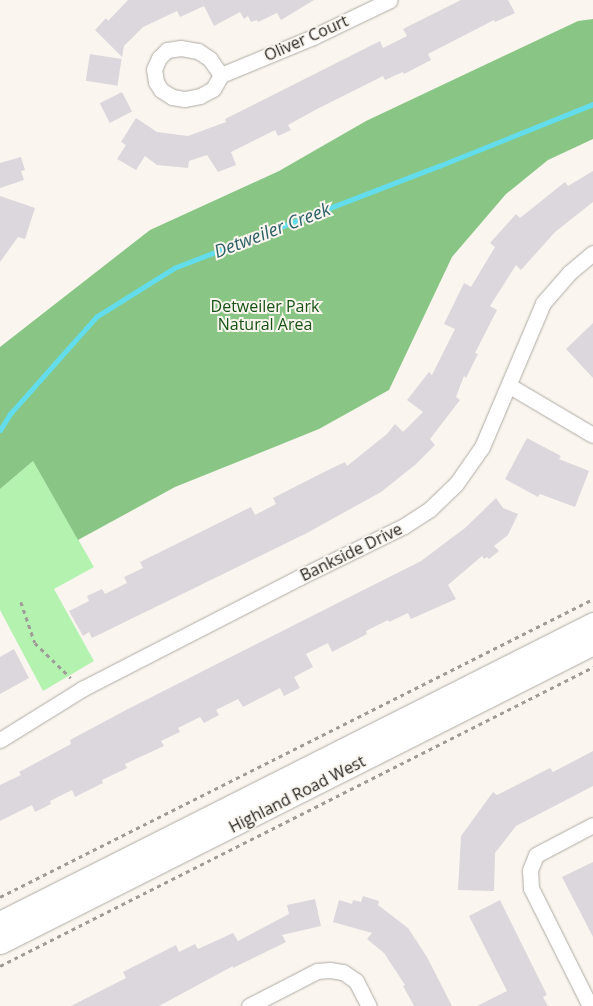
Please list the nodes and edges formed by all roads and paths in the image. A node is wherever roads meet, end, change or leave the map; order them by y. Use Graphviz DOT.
graph roads {
  1 [pos="390,0"];
  2 [pos="221,75"];
  3 [pos="593,253"];
  4 [pos="510,386"];
  5 [pos="593,435"];
  6 [pos="593,598"];
  7 [pos="21,602"];
  8 [pos="593,623"];
  9 [pos="593,644"];
  10 [pos="593,667"];
  11 [pos="82,689"];
  12 [pos="0,740"];
  13 [pos="593,825"];
  14 [pos="0,897"];
  15 [pos="0,922"];
  16 [pos="0,943"];
  17 [pos="0,966"];
  18 [pos="249,1006"];
  19 [pos="369,1006"];
  20 [pos="590,1006"];
  1 -- 2 [label="street, Oliver Court"];
  3 -- 4 [label="street, Bankside Drive"];
  4 -- 5 [label="street"];
  4 -- 11 [label="street, Bankside Drive"];
  6 -- 14 [label="path"];
  7 -- 11 [label="path"];
  8 -- 15 [label="main road, Highland Road West"];
  9 -- 16 [label="main road, Highland Road West"];
  10 -- 17 [label="path"];
  11 -- 12 [label="street, Bankside Drive"];
  13 -- 20 [label="street"];
  18 -- 19 [label="street"];
}
